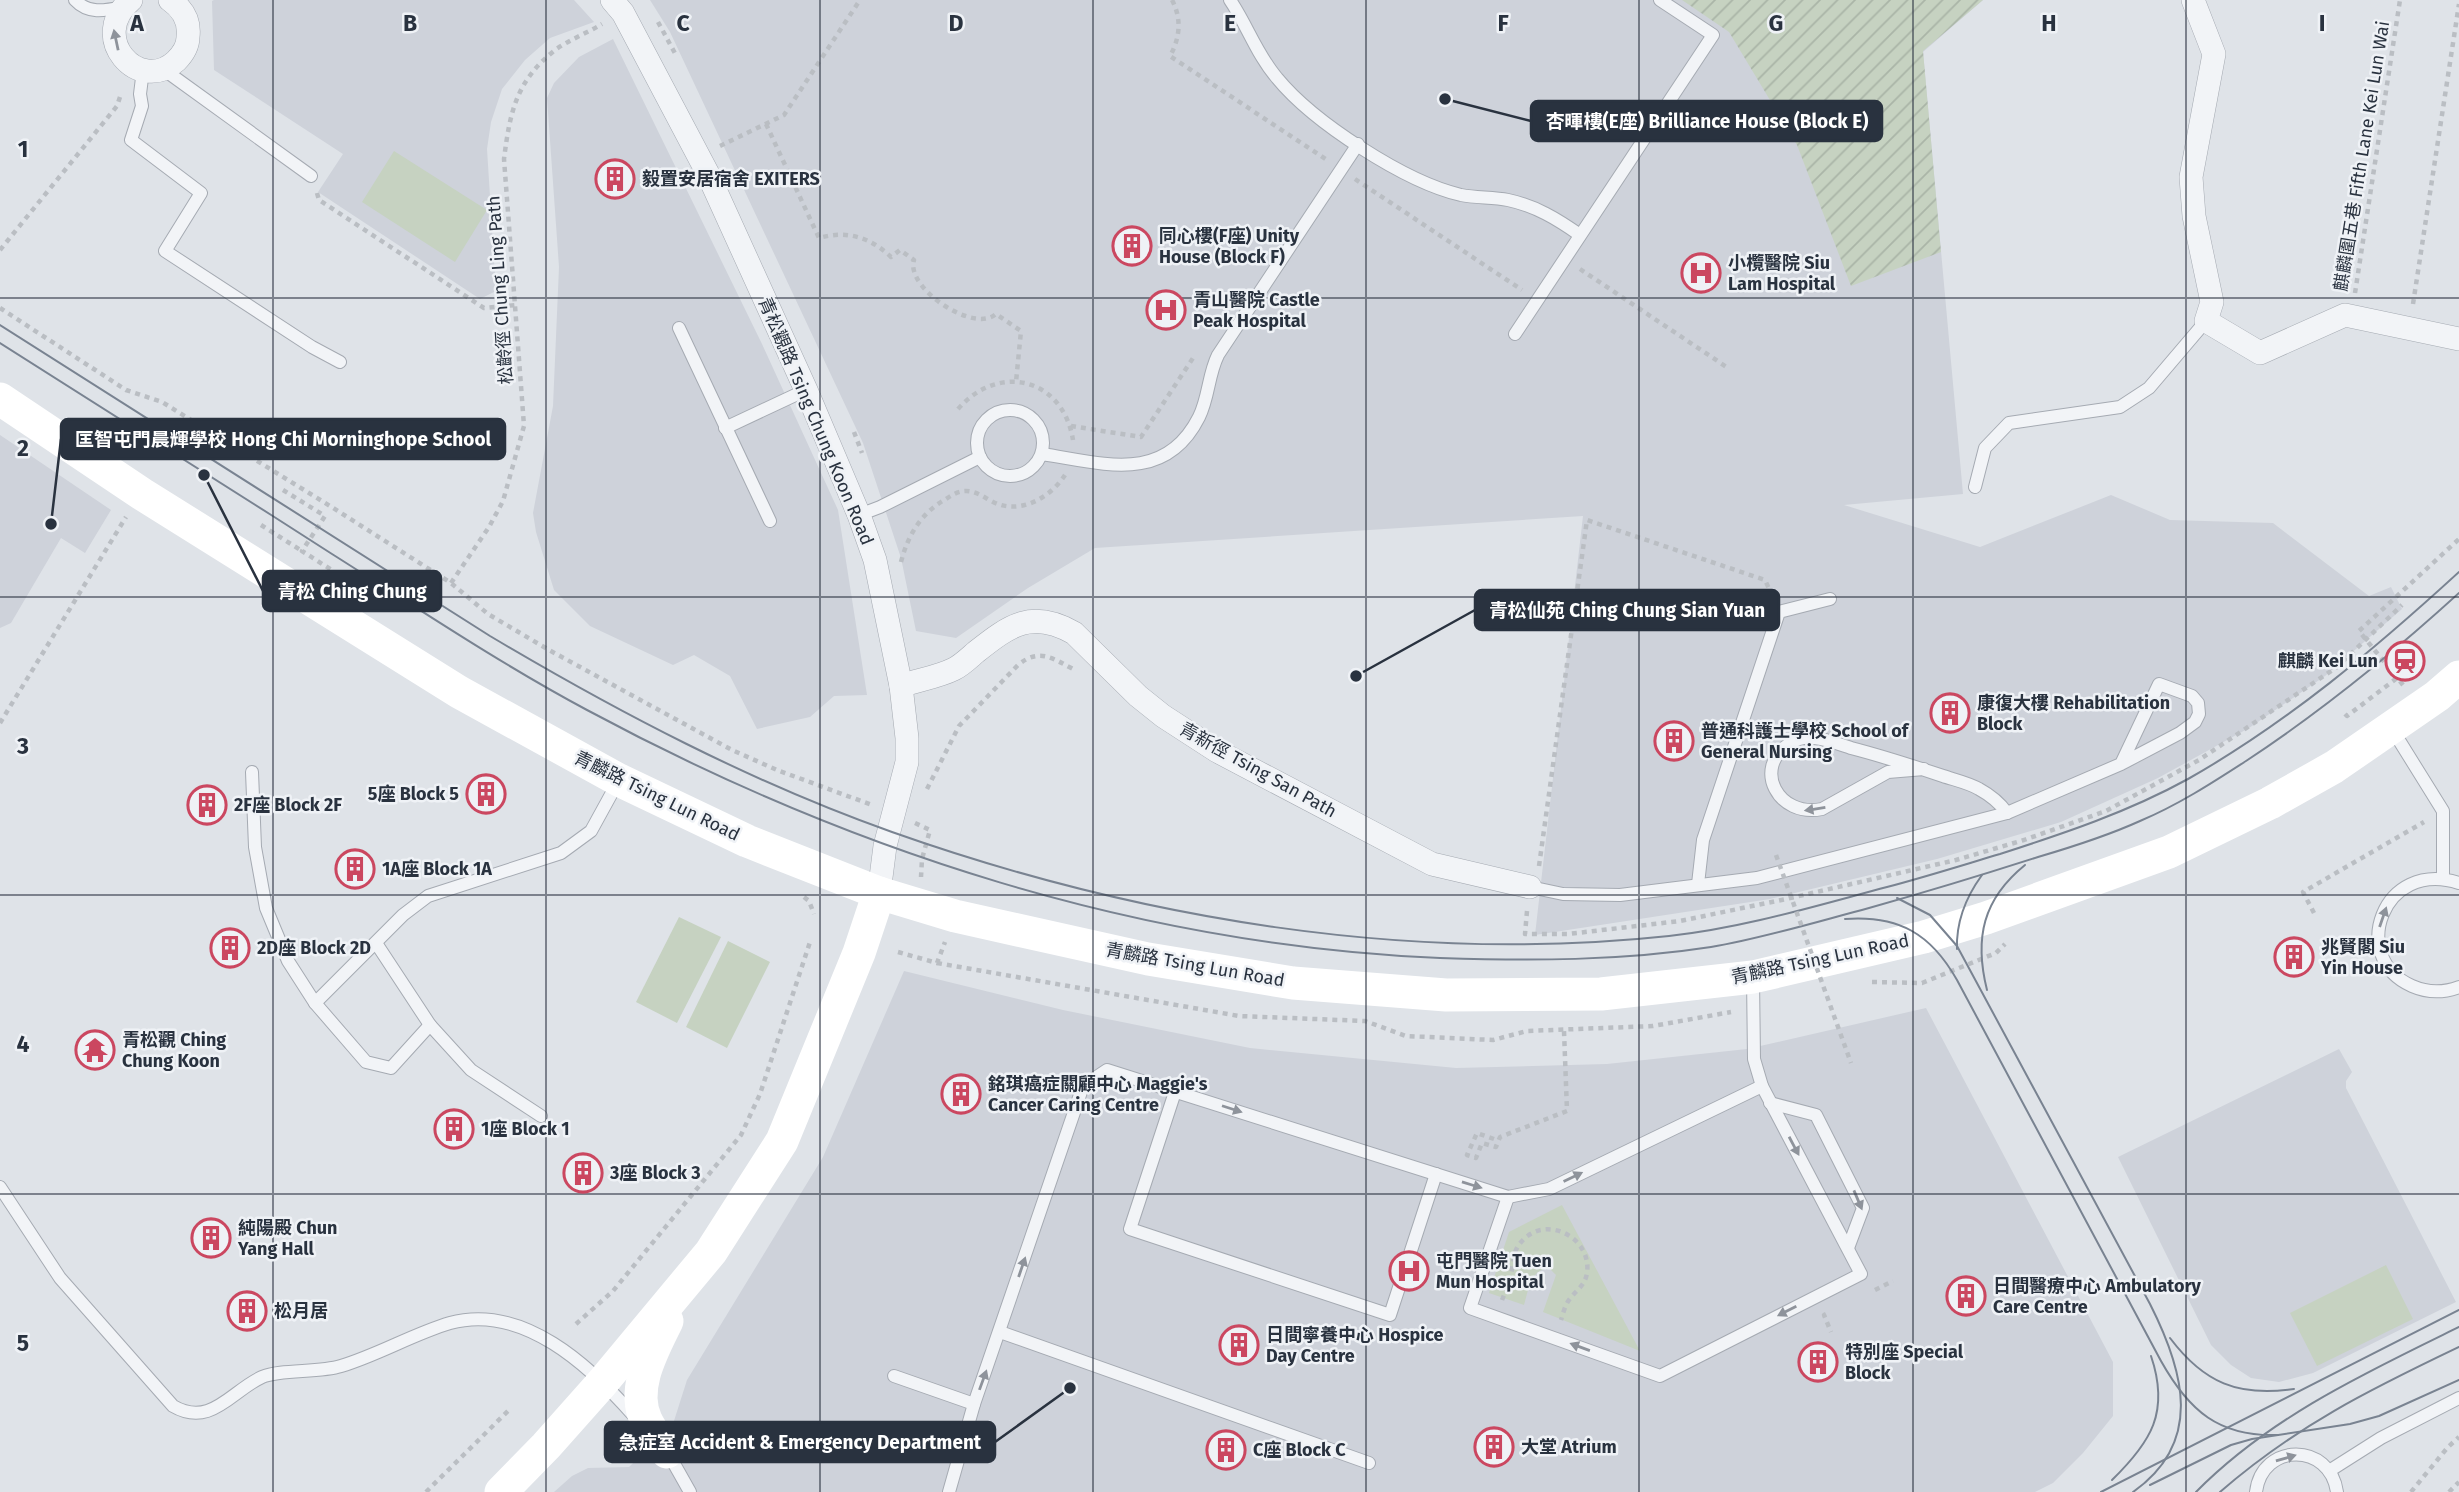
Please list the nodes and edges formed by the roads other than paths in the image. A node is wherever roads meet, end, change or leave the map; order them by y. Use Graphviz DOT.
graph roads {
  1 [pos="75,0"];
  2 [pos="170,0"];
  3 [pos="1230,0"];
  4 [pos="1660,0"];
  5 [pos="2193,0"];
  6 [pos="126,4"];
  7 [pos="609,11"];
  8 [pos="153,69"];
  9 [pos="1358,144"];
  10 [pos="311,176"];
  11 [pos="1580,235"];
  12 [pos="2206,321"];
  13 [pos="679,328"];
  14 [pos="1515,334"];
  15 [pos="2459,339"];
  16 [pos="340,362"];
  17 [pos="806,390"];
  18 [pos="0,399"];
  19 [pos="725,428"];
  20 [pos="1042,454"];
  21 [pos="980,457"];
  22 [pos="1975,487"];
  23 [pos="859,515"];
  24 [pos="769,521"];
  25 [pos="1830,599"];
  26 [pos="2459,677"];
  27 [pos="901,685"];
  28 [pos="2392,729"];
  29 [pos="2121,764"];
  30 [pos="1923,769"];
  31 [pos="252,772"];
  32 [pos="619,780"];
  33 [pos="2007,813"];
  34 [pos="2443,878"];
  35 [pos="2459,883"];
  36 [pos="1698,884"];
  37 [pos="1530,887"];
  38 [pos="879,893"];
  39 [pos="376,943"];
  40 [pos="1753,977"];
  41 [pos="2459,987"];
  42 [pos="315,1003"];
  43 [pos="430,1025"];
  44 [pos="1762,1086"];
  45 [pos="1175,1092"];
  46 [pos="1770,1103"];
  47 [pos="541,1116"];
  48 [pos="1436,1174"];
  49 [pos="0,1187"];
  50 [pos="1508,1197"];
  51 [pos="1848,1248"];
  52 [pos="684,1284"];
  53 [pos="1000,1332"];
  54 [pos="894,1376"];
  55 [pos="602,1383"];
  56 [pos="2459,1398"];
  57 [pos="974,1404"];
  58 [pos="667,1452"];
  59 [pos="1369,1463"];
  60 [pos="2329,1471"];
  61 [pos="501,1492"];
  62 [pos="690,1492"];
  63 [pos="949,1492"];
  64 [pos="2256,1492"];
  65 [pos="2337,1492"];
  1 -- 6 [label="lane"];
  2 -- 8 [label="street"];
  3 -- 9 [label="lane"];
  4 -- 11 [label="lane"];
  5 -- 12 [label="street"];
  8 -- 6 [label="street, one-way"];
  7 -- 17 [label="street, 青松觀路 Tsing Chung Koon Road"];
  8 -- 10 [label="lane"];
  8 -- 16 [label="lane"];
  9 -- 11 [label="lane"];
  9 -- 20 [label="lane"];
  11 -- 14 [label="lane"];
  12 -- 15 [label="street"];
  12 -- 22 [label="lane"];
  13 -- 19 [label="lane"];
  17 -- 19 [label="lane"];
  17 -- 23 [label="street, 青松觀路 Tsing Chung Koon Road"];
  18 -- 32 [label="street, 青麟路 Tsing Lun Road"];
  19 -- 24 [label="lane"];
  20 -- 21 [label="lane"];
  20 -- 21 [label="lane"];
  21 -- 23 [label="lane"];
  23 -- 27 [label="street, 青松觀路 Tsing Chung Koon Road"];
  25 -- 36 [label="lane"];
  26 -- 28 [label="street, 青麟路 Tsing Lun Road"];
  27 -- 37 [label="street, 青新徑 Tsing San Path"];
  27 -- 38 [label="street, 青松觀路 Tsing Chung Koon Road"];
  28 -- 34 [label="lane"];
  28 -- 40 [label="street, 青麟路 Tsing Lun Road"];
  29 -- 29 [label="lane"];
  29 -- 33 [label="lane"];
  30 -- 30 [label="lane, one-way"];
  30 -- 33 [label="lane"];
  31 -- 42 [label="lane"];
  32 -- 38 [label="street, 青麟路 Tsing Lun Road"];
  32 -- 39 [label="lane"];
  33 -- 36 [label="lane"];
  34 -- 35 [label="lane"];
  41 -- 34 [label="lane, one-way"];
  36 -- 37 [label="lane"];
  38 -- 40 [label="street, 青麟路 Tsing Lun Road"];
  38 -- 52 [label="street, 青松觀路 Tsing Chung Koon Road"];
  39 -- 42 [label="lane"];
  39 -- 43 [label="lane"];
  40 -- 44 [label="lane"];
  42 -- 43 [label="lane"];
  43 -- 47 [label="lane"];
  44 -- 46 [label="lane"];
  50 -- 44 [label="lane, one-way"];
  45 -- 48 [label="lane, one-way"];
  45 -- 48 [label="lane"];
  53 -- 45 [label="lane, one-way"];
  46 -- 51 [label="lane, one-way"];
  46 -- 51 [label="lane, one-way"];
  48 -- 50 [label="lane, one-way"];
  49 -- 55 [label="lane"];
  51 -- 50 [label="lane, one-way"];
  52 -- 55 [label="street, 青松觀路 Tsing Chung Koon Road"];
  52 -- 58 [label="street, 青松觀路 Tsing Chung Koon Road"];
  57 -- 53 [label="lane, one-way"];
  53 -- 59 [label="lane"];
  54 -- 57 [label="lane"];
  55 -- 58 [label="lane"];
  55 -- 61 [label="street, 青松觀路 Tsing Chung Koon Road"];
  56 -- 60 [label="lane"];
  57 -- 63 [label="lane"];
  58 -- 62 [label="lane"];
  64 -- 60 [label="lane, one-way"];
  60 -- 65 [label="lane"];
}
